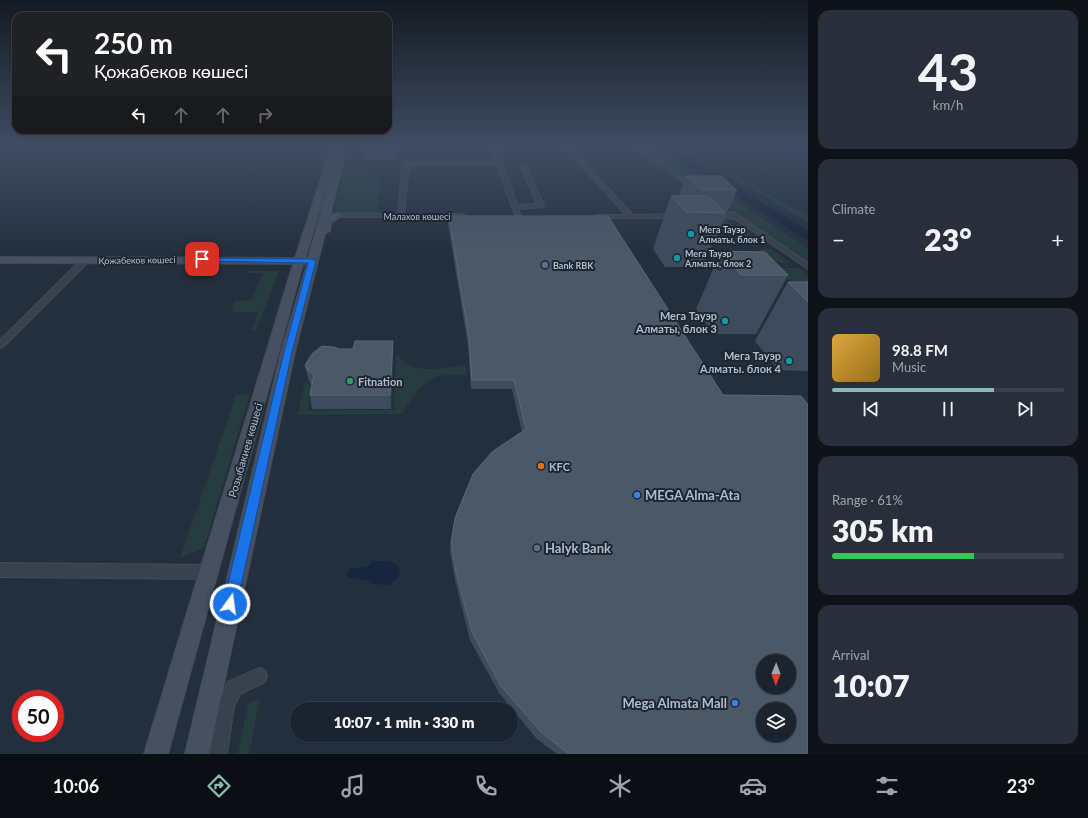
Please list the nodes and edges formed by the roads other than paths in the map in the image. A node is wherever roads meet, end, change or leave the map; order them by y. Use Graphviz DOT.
graph roads {
  1 [pos="324,182"];
  2 [pos="334,182"];
  3 [pos="404,182"];
  4 [pos="506,182"];
  5 [pos="531,182"];
  6 [pos="600,182"];
  7 [pos="686,182"];
  8 [pos="698,191"];
  9 [pos="515,207"];
  10 [pos="726,210"];
  11 [pos="313,215"];
  12 [pos="325,215"];
  13 [pos="338,215"];
  14 [pos="402,216"];
  15 [pos="472,216"];
  16 [pos="682,216"];
  17 [pos="703,216"];
  18 [pos="518,217"];
  19 [pos="591,217"];
  20 [pos="632,217"];
  21 [pos="737,217"];
  22 [pos="309,258"];
  23 [pos="0,260"];
  24 [pos="85,261"];
  25 [pos="808,267"];
  26 [pos="0,345"];
  27 [pos="0,570"];
  28 [pos="209,572"];
  29 [pos="258,676"];
  30 [pos="156,754"];
  31 [pos="198,754"];
  32 [pos="218,754"];
  1 -- 11 [label="main road, Розыбакиев көшесі"];
  2 -- 12 [label="main road, Розыбакиев көшесі"];
  3 -- 14 [label="street"];
  4 -- 9 [label="street"];
  5 -- 9 [label="street"];
  6 -- 20 [label="street"];
  7 -- 8 [label="street"];
  9 -- 18 [label="street"];
  10 -- 21 [label="street"];
  11 -- 12 [label="street, Малахов көшесі"];
  11 -- 22 [label="main road, Розыбакиев көшесі"];
  12 -- 13 [label="street, Малахов көшесі"];
  12 -- 22 [label="main road, Розыбакиев көшесі"];
  13 -- 14 [label="street, Малахов көшесі"];
  13 -- 22 [label="main road"];
  14 -- 15 [label="street, Малахов көшесі"];
  16 -- 20 [label="street"];
  17 -- 21 [label="street"];
  19 -- 20 [label="street"];
  21 -- 25 [label="street"];
  22 -- 24 [label="main road, Қожабеков көшесі"];
  22 -- 28 [label="main road, Розыбакиев көшесі"];
  22 -- 31 [label="main road, Розыбакиев көшесі"];
  23 -- 24 [label="main road, Қожабеков көшесі"];
  24 -- 26 [label="street"];
  27 -- 28 [label="street"];
  28 -- 30 [label="main road, Розыбакиев көшесі"];
  29 -- 32 [label="street"];
}
